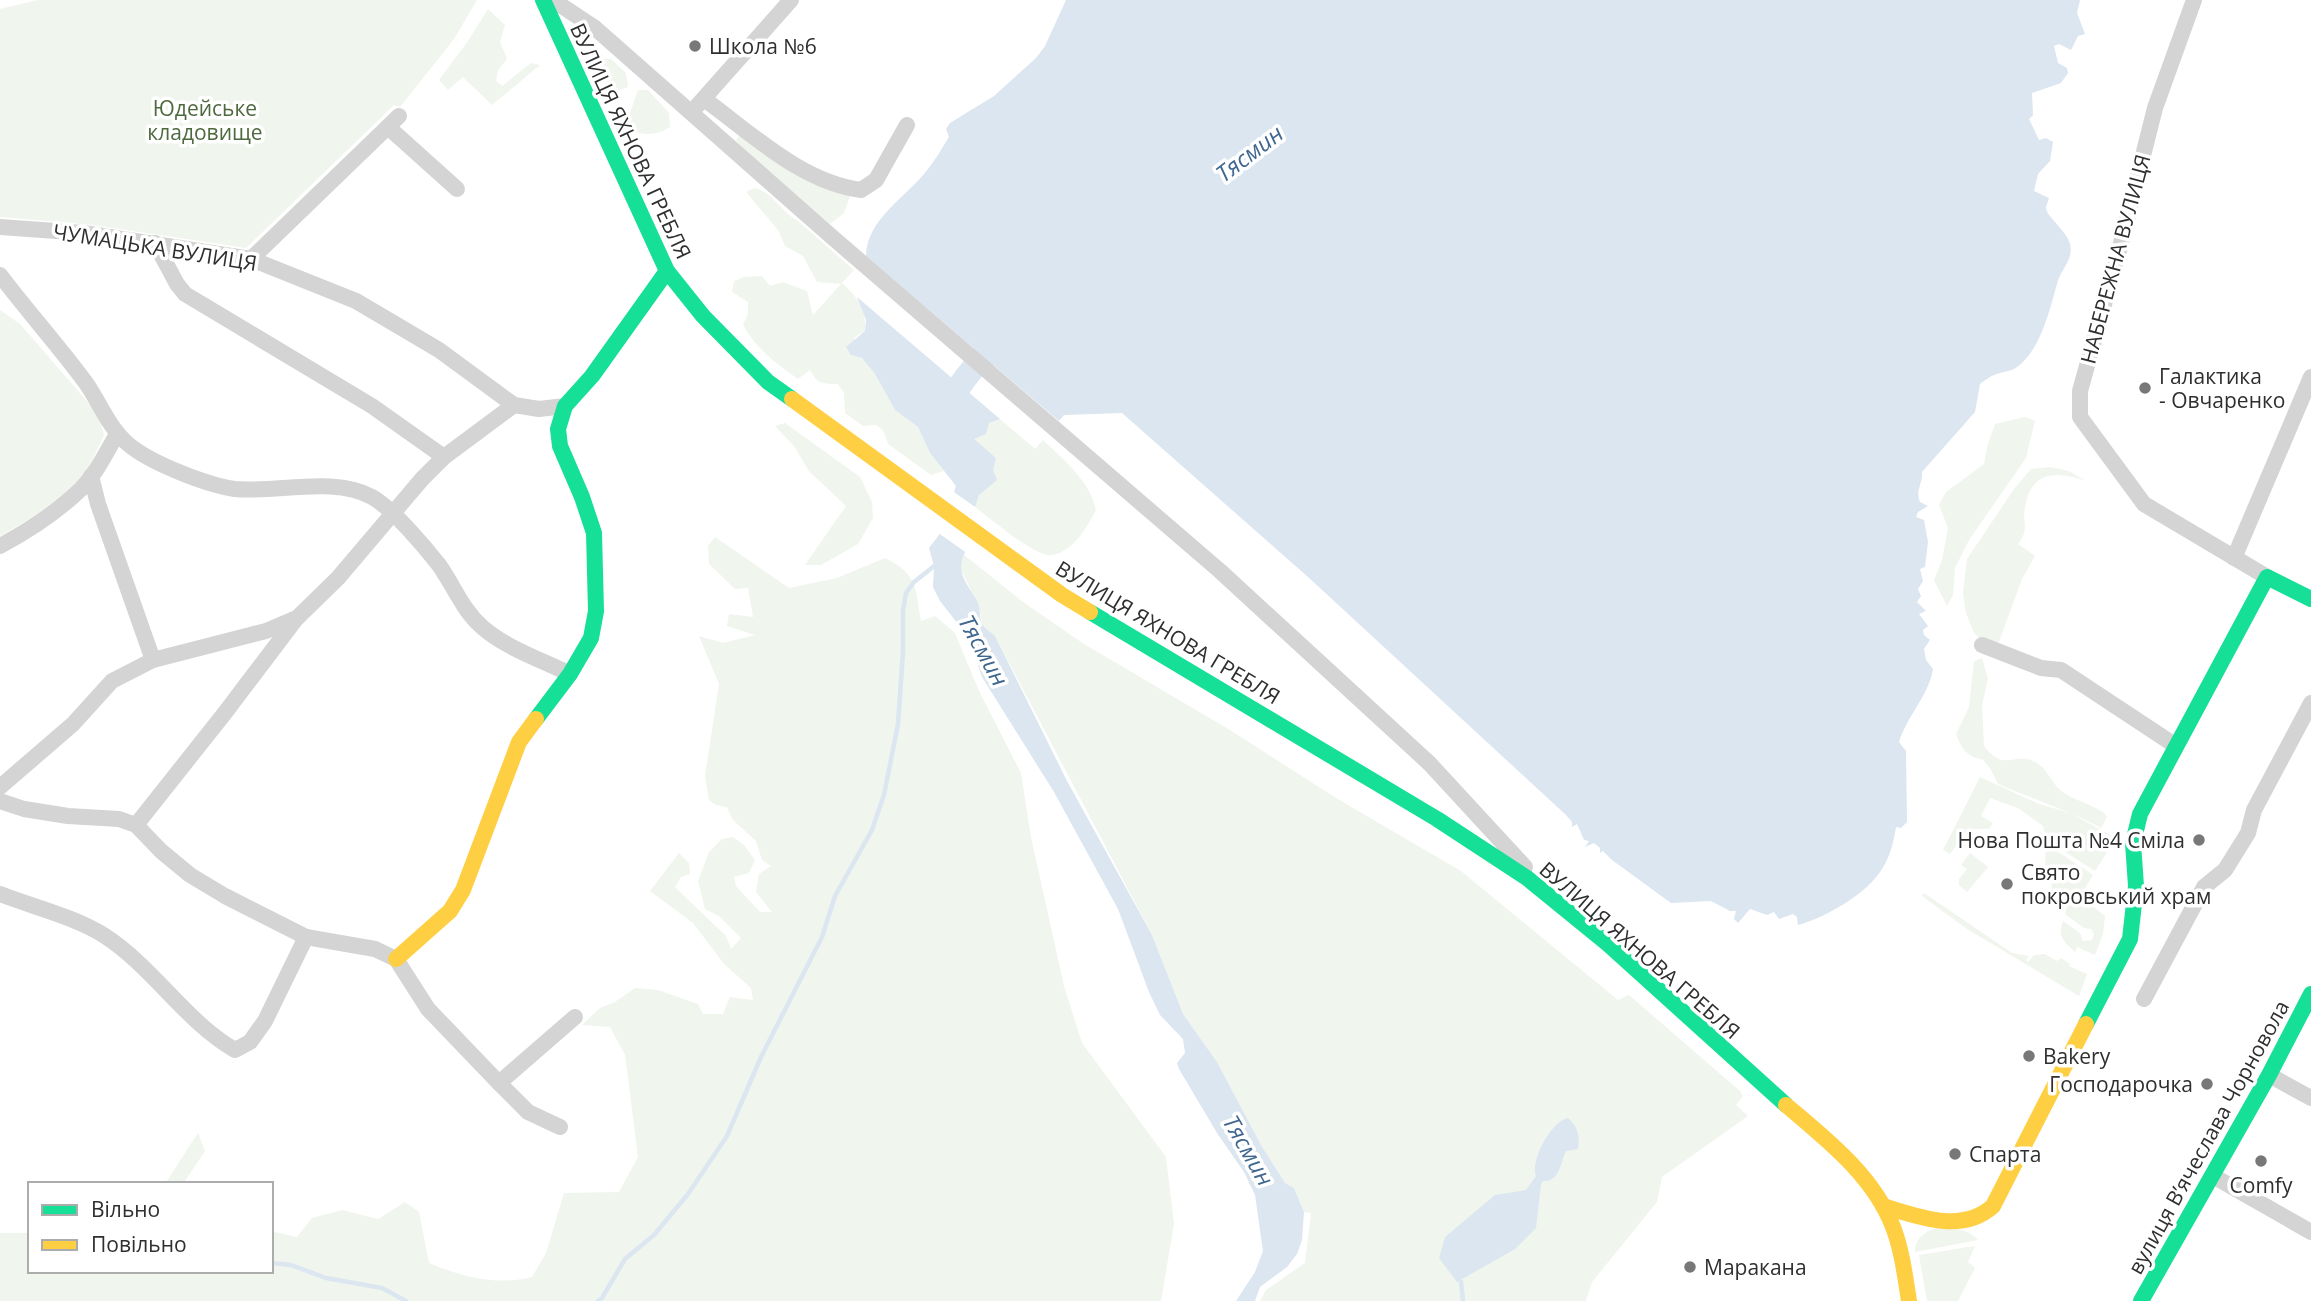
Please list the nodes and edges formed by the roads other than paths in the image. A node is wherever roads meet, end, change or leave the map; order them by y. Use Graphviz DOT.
graph roads {
  1 [pos="543,0"];
  2 [pos="553,0"];
  3 [pos="791,0"];
  4 [pos="2194,0"];
  5 [pos="704,99"];
  6 [pos="691,113"];
  7 [pos="907,125"];
  8 [pos="457,189"];
  9 [pos="0,227"];
  10 [pos="155,243"];
  11 [pos="251,258"];
  12 [pos="667,271"];
  13 [pos="0,275"];
  14 [pos="2311,377"];
  15 [pos="514,405"];
  16 [pos="565,406"];
  17 [pos="539,409"];
  18 [pos="558,429"];
  19 [pos="117,434"];
  20 [pos="444,457"];
  21 [pos="91,475"];
  22 [pos="392,513"];
  23 [pos="0,546"];
  24 [pos="2234,558"];
  25 [pos="2267,577"];
  26 [pos="2311,599"];
  27 [pos="296,619"];
  28 [pos="1982,645"];
  29 [pos="153,660"];
  30 [pos="570,674"];
  31 [pos="2311,703"];
  32 [pos="2176,746"];
  33 [pos="0,787"];
  34 [pos="0,801"];
  35 [pos="136,825"];
  36 [pos="0,894"];
  37 [pos="1555,900"];
  38 [pos="306,937"];
  39 [pos="396,959"];
  40 [pos="2311,994"];
  41 [pos="2144,999"];
  42 [pos="575,1017"];
  43 [pos="2269,1075"];
  44 [pos="499,1083"];
  45 [pos="2311,1098"];
  46 [pos="560,1127"];
  47 [pos="2213,1175"];
  48 [pos="1883,1206"];
  49 [pos="1923,1218"];
  50 [pos="1895,1230"];
  51 [pos="2311,1232"];
  52 [pos="1909,1301"];
  53 [pos="2141,1301"];
  1 -- 12 [label="street, ВУЛИЦЯ ЯХНОВА ГРЕБЛЯ"];
  2 -- 6 [label="street"];
  3 -- 5 [label="street"];
  4 -- 24 [label="street, НАБЕРЕЖНА ВУЛИЦЯ"];
  5 -- 6 [label="street"];
  5 -- 7 [label="street"];
  6 -- 37 [label="street"];
  8 -- 11 [label="street"];
  9 -- 10 [label="street, ЧУМАЦЬКА ВУЛИЦЯ"];
  10 -- 11 [label="street, ЧУМАЦЬКА ВУЛИЦЯ"];
  10 -- 20 [label="street"];
  11 -- 15 [label="street, ЧУМАЦЬКА ВУЛИЦЯ"];
  12 -- 16 [label="street"];
  12 -- 37 [label="street, ВУЛИЦЯ ЯХНОВА ГРЕБЛЯ"];
  13 -- 19 [label="street"];
  14 -- 24 [label="street"];
  15 -- 17 [label="street, ЧУМАЦЬКА ВУЛИЦЯ"];
  15 -- 20 [label="street"];
  16 -- 17 [label="street, ЧУМАЦЬКА ВУЛИЦЯ"];
  16 -- 18 [label="street"];
  17 -- 18 [label="street"];
  18 -- 30 [label="street"];
  19 -- 21 [label="street"];
  19 -- 22 [label="street"];
  20 -- 22 [label="street"];
  21 -- 23 [label="street"];
  21 -- 29 [label="street"];
  22 -- 27 [label="street"];
  22 -- 30 [label="street"];
  24 -- 25 [label="street"];
  25 -- 26 [label="street"];
  25 -- 32 [label="street"];
  27 -- 29 [label="street"];
  27 -- 35 [label="street"];
  28 -- 32 [label="street"];
  29 -- 33 [label="street"];
  30 -- 39 [label="street"];
  31 -- 41 [label="street"];
  32 -- 49 [label="street"];
  34 -- 35 [label="street"];
  35 -- 38 [label="street"];
  36 -- 38 [label="street"];
  37 -- 48 [label="street, ВУЛИЦЯ ЯХНОВА ГРЕБЛЯ"];
  38 -- 39 [label="street"];
  39 -- 44 [label="street"];
  40 -- 43 [label="street, вулиця Вʼячеслава Чорновола"];
  42 -- 44 [label="street"];
  43 -- 45 [label="street"];
  43 -- 47 [label="street, вулиця Вʼячеслава Чорновола"];
  44 -- 46 [label="street"];
  47 -- 51 [label="street"];
  47 -- 53 [label="street, вулиця Вʼячеслава Чорновола"];
  48 -- 49 [label="street"];
  48 -- 50 [label="street, ВУЛИЦЯ ЯХНОВА ГРЕБЛЯ"];
  49 -- 50 [label="street"];
  50 -- 52 [label="street, ВУЛИЦЯ ЯХНОВА ГРЕБЛЯ"];
}
